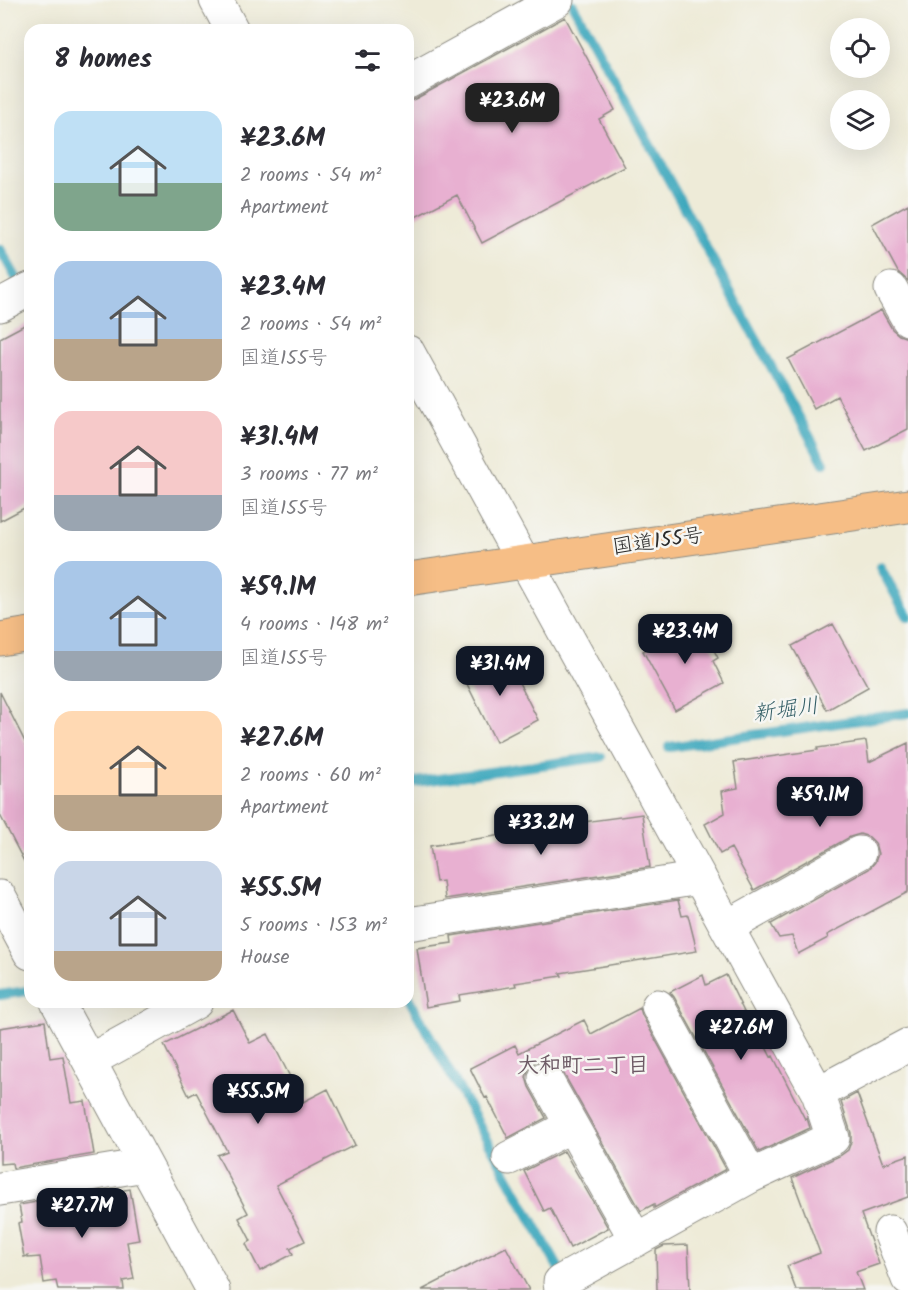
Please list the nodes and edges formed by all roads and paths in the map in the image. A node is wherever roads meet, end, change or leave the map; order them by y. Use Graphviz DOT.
graph roads {
  1 [pos="216,0"];
  2 [pos="557,0"];
  3 [pos="229,24"];
  4 [pos="414,79"];
  5 [pos="891,289"];
  6 [pos="24,292"];
  7 [pos="0,305"];
  8 [pos="908,319"];
  9 [pos="414,363"];
  10 [pos="908,506"];
  11 [pos="524,562"];
  12 [pos="414,578"];
  13 [pos="24,635"];
  14 [pos="0,639"];
  15 [pos="860,853"];
  16 [pos="700,878"];
  17 [pos="13,903"];
  18 [pos="414,923"];
  19 [pos="727,927"];
  20 [pos="24,935"];
  21 [pos="658,1006"];
  22 [pos="60,1008"];
  23 [pos="185,1008"];
  24 [pos="908,1045"];
  25 [pos="89,1061"];
  26 [pos="544,1078"];
  27 [pos="818,1093"];
  28 [pos="572,1126"];
  29 [pos="509,1158"];
  30 [pos="145,1165"];
  31 [pos="752,1176"];
  32 [pos="0,1189"];
  33 [pos="890,1232"];
  34 [pos="636,1240"];
  35 [pos="908,1279"];
  36 [pos="213,1290"];
  37 [pos="561,1290"];
  1 -- 3 [label="street"];
  2 -- 4 [label="street"];
  5 -- 8 [label="street"];
  6 -- 7 [label="street"];
  9 -- 11 [label="street"];
  10 -- 11 [label="highway, 国道155号"];
  11 -- 12 [label="highway, 国道155号"];
  11 -- 16 [label="street"];
  13 -- 14 [label="highway"];
  15 -- 19 [label="street"];
  16 -- 18 [label="street"];
  16 -- 19 [label="street"];
  17 -- 20 [label="street"];
  19 -- 27 [label="street"];
  21 -- 31 [label="street"];
  22 -- 25 [label="street"];
  23 -- 25 [label="street"];
  24 -- 27 [label="street"];
  25 -- 30 [label="street"];
  26 -- 28 [label="street"];
  27 -- 31 [label="street"];
  28 -- 29 [label="street"];
  28 -- 34 [label="street"];
  30 -- 32 [label="street"];
  30 -- 36 [label="street"];
  31 -- 34 [label="street"];
  33 -- 35 [label="street"];
  34 -- 37 [label="street"];
}
